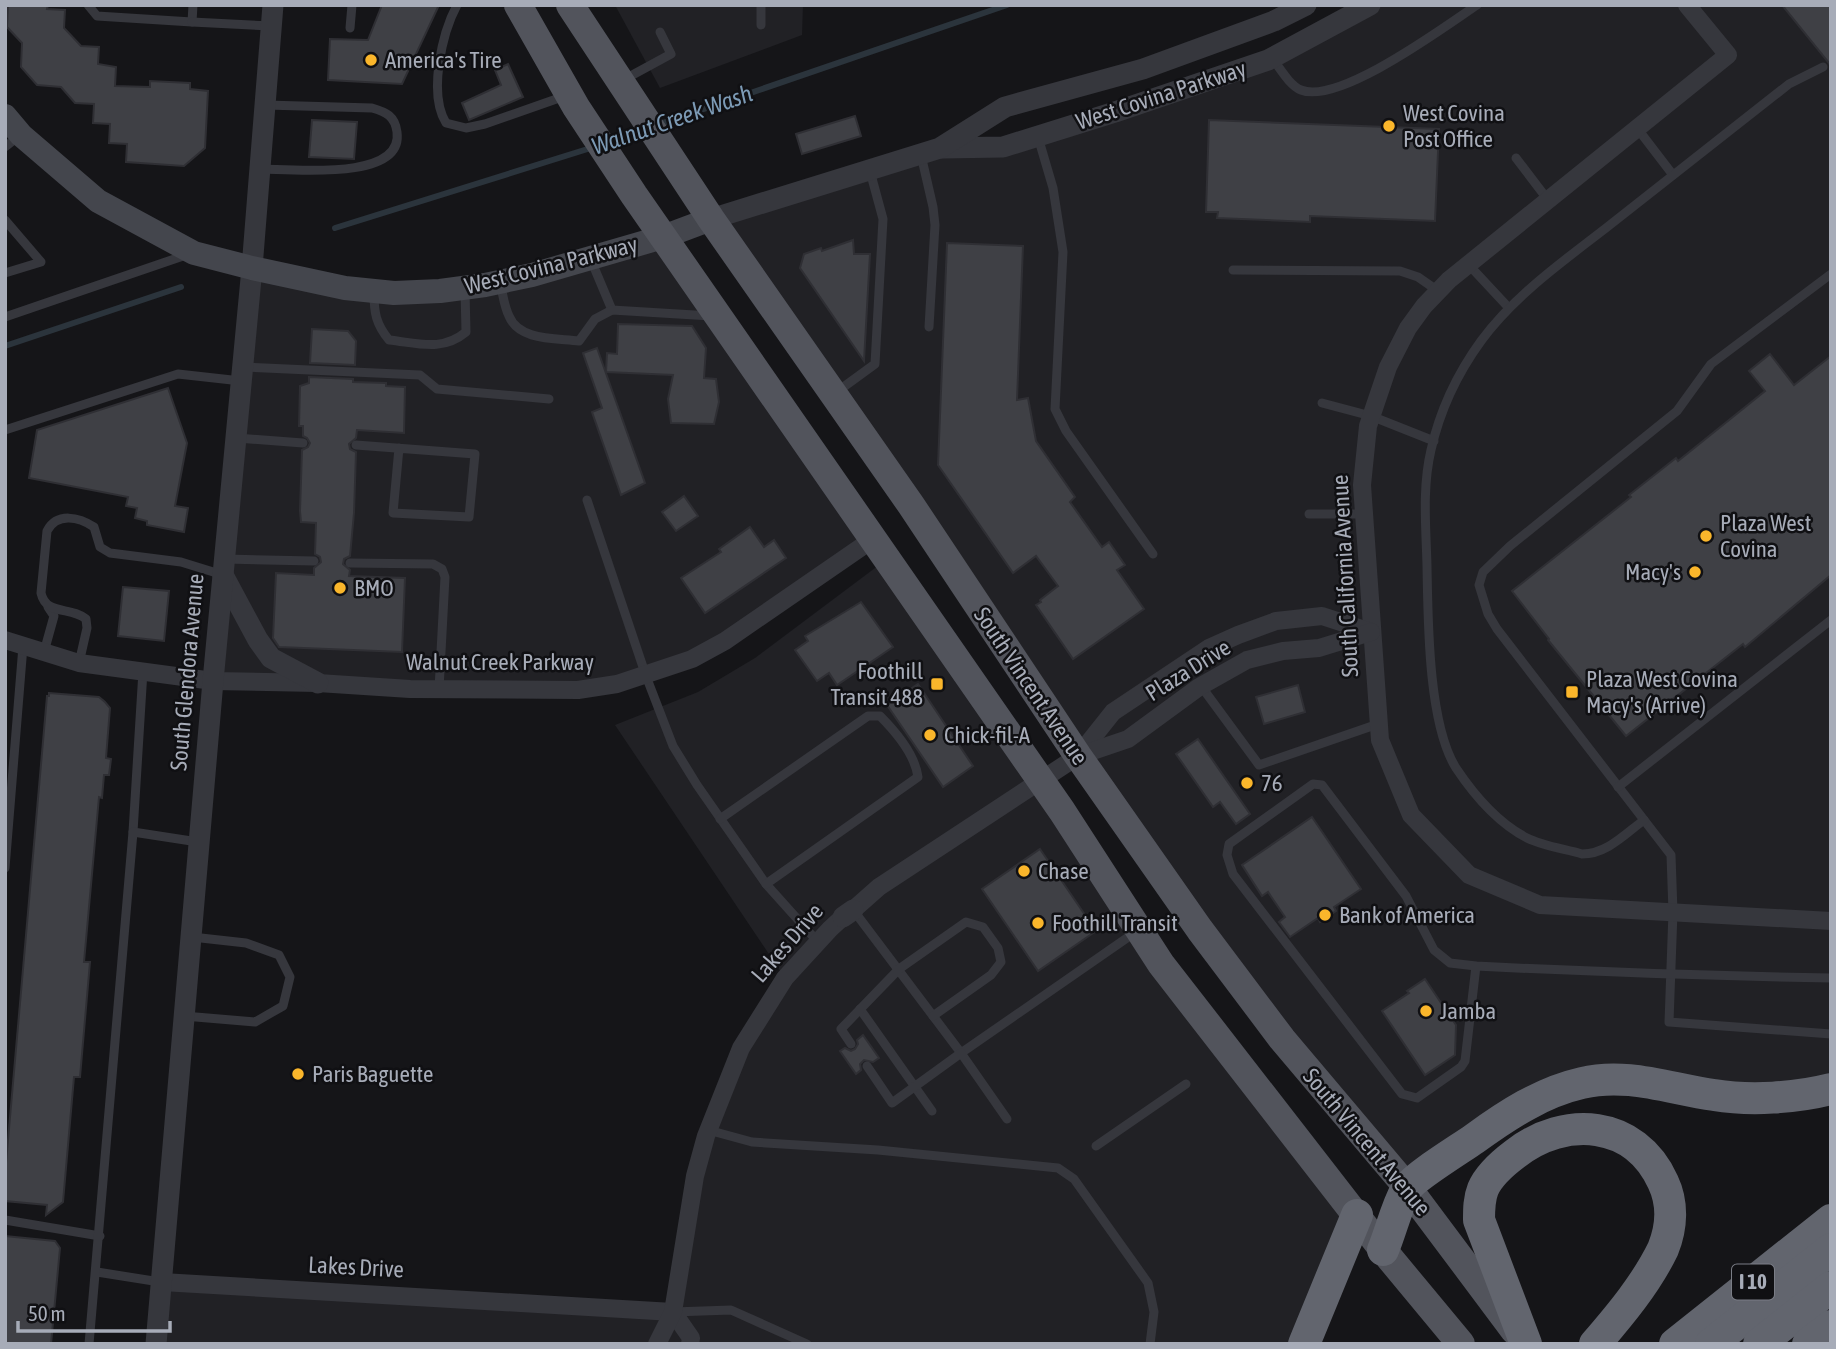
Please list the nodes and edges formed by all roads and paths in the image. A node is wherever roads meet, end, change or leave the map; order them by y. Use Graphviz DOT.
graph roads {
  1 [pos="88,5"];
  2 [pos="193,5"];
  3 [pos="352,5"];
  4 [pos="457,5"];
  5 [pos="518,5"];
  6 [pos="570,5"];
  7 [pos="761,5"];
  8 [pos="1370,5"];
  9 [pos="1477,5"];
  10 [pos="1688,5"];
  11 [pos="1304,6"];
  12 [pos="272,16"];
  13 [pos="192,22"];
  14 [pos="761,25"];
  15 [pos="350,28"];
  16 [pos="660,32"];
  17 [pos="1272,57"];
  18 [pos="1823,67"];
  19 [pos="620,82"];
  20 [pos="569,95"];
  21 [pos="265,105"];
  22 [pos="1637,128"];
  23 [pos="10,133"];
  24 [pos="1038,136"];
  25 [pos="930,151"];
  26 [pos="1516,158"];
  27 [pos="259,169"];
  28 [pos="870,170"];
  29 [pos="1673,175"];
  30 [pos="1548,200"];
  31 [pos="710,219"];
  32 [pos="5,220"];
  33 [pos="663,237"];
  34 [pos="194,253"];
  35 [pos="590,258"];
  36 [pos="1468,264"];
  37 [pos="251,268"];
  38 [pos="1233,270"];
  39 [pos="5,273"];
  40 [pos="1831,274"];
  41 [pos="500,282"];
  42 [pos="465,288"];
  43 [pos="1438,290"];
  44 [pos="374,292"];
  45 [pos="1509,308"];
  46 [pos="612,310"];
  47 [pos="718,316"];
  48 [pos="5,317"];
  49 [pos="929,327"];
  50 [pos="241,374"];
  51 [pos="833,395"];
  52 [pos="549,399"];
  53 [pos="1322,403"];
  54 [pos="1371,416"];
  55 [pos="5,429"];
  56 [pos="235,438"];
  57 [pos="1434,441"];
  58 [pos="303,443"];
  59 [pos="356,445"];
  60 [pos="399,448"];
  61 [pos="587,500"];
  62 [pos="1309,514"];
  63 [pos="1363,514"];
  64 [pos="873,539"];
  65 [pos="1153,554"];
  66 [pos="314,562"];
  67 [pos="350,563"];
  68 [pos="223,567"];
  69 [pos="48,607"];
  70 [pos="1831,620"];
  71 [pos="1371,632"];
  72 [pos="14,643"];
  73 [pos="44,652"];
  74 [pos="79,663"];
  75 [pos="143,671"];
  76 [pos="646,676"];
  77 [pos="212,681"];
  78 [pos="318,683"];
  79 [pos="1201,686"];
  80 [pos="439,689"];
  81 [pos="1378,724"];
  82 [pos="1078,756"];
  83 [pos="1040,780"];
  84 [pos="1618,787"];
  85 [pos="720,820"];
  86 [pos="1644,820"];
  87 [pos="133,832"];
  88 [pos="199,842"];
  89 [pos="5,868"];
  90 [pos="766,884"];
  91 [pos="1673,912"];
  92 [pos="848,914"];
  93 [pos="1831,921"];
  94 [pos="1139,930"];
  95 [pos="191,937"];
  96 [pos="818,942"];
  97 [pos="1476,966"];
  98 [pos="899,969"];
  99 [pos="1670,976"];
  100 [pos="1831,978"];
  101 [pos="860,1009"];
  102 [pos="184,1016"];
  103 [pos="933,1016"];
  104 [pos="1831,1034"];
  105 [pos="851,1044"];
  106 [pos="961,1053"];
  107 [pos="867,1066"];
  108 [pos="1186,1084"];
  109 [pos="915,1086"];
  110 [pos="1831,1090"];
  111 [pos="932,1111"];
  112 [pos="1007,1119"];
  113 [pos="708,1130"];
  114 [pos="1096,1146"];
  115 [pos="1407,1187"];
  116 [pos="1356,1215"];
  117 [pos="5,1220"];
  118 [pos="1831,1220"];
  119 [pos="100,1236"];
  120 [pos="1831,1249"];
  121 [pos="1384,1250"];
  122 [pos="97,1272"];
  123 [pos="162,1282"];
  124 [pos="1831,1287"];
  125 [pos="673,1312"];
  126 [pos="1831,1326"];
  127 [pos="89,1344"];
  128 [pos="156,1344"];
  129 [pos="657,1344"];
  130 [pos="690,1344"];
  131 [pos="807,1344"];
  132 [pos="1150,1344"];
  133 [pos="1304,1344"];
  134 [pos="1461,1344"];
  135 [pos="1525,1344"];
  136 [pos="1595,1344"];
  137 [pos="1675,1344"];
  138 [pos="1711,1344"];
  139 [pos="1759,1344"];
  140 [pos="1808,1344"];
  1 -- 13 [label="lane"];
  2 -- 13 [label="lane"];
  3 -- 15 [label="lane"];
  4 -- 20 [label="lane"];
  5 -- 20 [label="main road, South Vincent Avenue"];
  6 -- 19 [label="main road, South Vincent Avenue"];
  7 -- 14 [label="lane"];
  8 -- 17 [label="street, West Covina Parkway"];
  9 -- 17 [label="lane"];
  10 -- 22 [label="street, South California Avenue"];
  11 -- 25 [label="street, West Covina Parkway"];
  12 -- 13 [label="lane"];
  12 -- 21 [label="street, South Glendora Avenue"];
  16 -- 19 [label="lane"];
  17 -- 24 [label="street, West Covina Parkway"];
  18 -- 29 [label="lane"];
  19 -- 31 [label="main road, South Vincent Avenue"];
  20 -- 33 [label="main road, South Vincent Avenue"];
  21 -- 27 [label="street, South Glendora Avenue"];
  21 -- 27 [label="lane"];
  22 -- 29 [label="lane"];
  22 -- 30 [label="street, South California Avenue"];
  23 -- 34 [label="main road, West Covina Parkway"];
  24 -- 25 [label="street, West Covina Parkway"];
  24 -- 65 [label="lane"];
  25 -- 28 [label="street, West Covina Parkway"];
  25 -- 49 [label="lane"];
  26 -- 30 [label="lane"];
  27 -- 37 [label="street, South Glendora Avenue"];
  28 -- 31 [label="street, West Covina Parkway"];
  28 -- 51 [label="lane"];
  29 -- 45 [label="lane"];
  30 -- 36 [label="street, South California Avenue"];
  31 -- 33 [label="main road, West Covina Parkway"];
  31 -- 51 [label="main road, South Vincent Avenue"];
  32 -- 39 [label="lane"];
  33 -- 35 [label="main road, West Covina Parkway"];
  33 -- 47 [label="main road, South Vincent Avenue"];
  34 -- 37 [label="main road, West Covina Parkway"];
  34 -- 48 [label="lane"];
  35 -- 41 [label="main road, West Covina Parkway"];
  35 -- 46 [label="lane"];
  36 -- 43 [label="street, South California Avenue"];
  36 -- 45 [label="lane"];
  37 -- 44 [label="main road, West Covina Parkway"];
  37 -- 50 [label="street, South Glendora Avenue"];
  38 -- 43 [label="lane"];
  40 -- 84 [label="lane"];
  41 -- 42 [label="main road, West Covina Parkway"];
  41 -- 46 [label="lane"];
  42 -- 44 [label="main road, West Covina Parkway"];
  42 -- 44 [label="lane"];
  43 -- 54 [label="street, South California Avenue"];
  45 -- 57 [label="lane"];
  46 -- 47 [label="lane"];
  47 -- 64 [label="main road, South Vincent Avenue"];
  50 -- 52 [label="lane"];
  50 -- 55 [label="lane"];
  50 -- 56 [label="street, South Glendora Avenue"];
  51 -- 82 [label="main road, South Vincent Avenue"];
  53 -- 54 [label="lane"];
  54 -- 57 [label="lane"];
  54 -- 63 [label="street, South California Avenue"];
  56 -- 58 [label="lane"];
  56 -- 68 [label="street, South Glendora Avenue"];
  57 -- 86 [label="lane"];
  59 -- 60 [label="lane"];
  60 -- 60 [label="lane"];
  61 -- 76 [label="lane"];
  62 -- 63 [label="lane"];
  63 -- 71 [label="street, South California Avenue"];
  64 -- 76 [label="street, Walnut Creek Parkway"];
  64 -- 83 [label="main road, South Vincent Avenue"];
  66 -- 68 [label="lane"];
  67 -- 80 [label="lane"];
  68 -- 69 [label="lane"];
  68 -- 77 [label="street, South Glendora Avenue"];
  68 -- 78 [label="street"];
  69 -- 73 [label="lane"];
  69 -- 74 [label="lane"];
  70 -- 84 [label="lane"];
  71 -- 79 [label="street, Plaza Drive"];
  71 -- 81 [label="street, South California Avenue"];
  71 -- 82 [label="street"];
  72 -- 73 [label="street, Walnut Creek Parkway"];
  72 -- 89 [label="lane"];
  73 -- 74 [label="street, Walnut Creek Parkway"];
  74 -- 75 [label="street, Walnut Creek Parkway"];
  75 -- 77 [label="street, Walnut Creek Parkway"];
  75 -- 87 [label="lane"];
  76 -- 80 [label="street, Walnut Creek Parkway"];
  76 -- 85 [label="lane"];
  77 -- 78 [label="street, Walnut Creek Parkway"];
  77 -- 88 [label="street, South Glendora Avenue"];
  78 -- 80 [label="street, Walnut Creek Parkway"];
  79 -- 81 [label="lane"];
  79 -- 82 [label="street, Plaza Drive"];
  81 -- 91 [label="street, South California Avenue"];
  82 -- 83 [label="street, Lakes Drive"];
  82 -- 115 [label="main road, South Vincent Avenue"];
  83 -- 92 [label="street, Lakes Drive"];
  83 -- 94 [label="main road, South Vincent Avenue"];
  84 -- 86 [label="lane"];
  85 -- 90 [label="lane"];
  85 -- 90 [label="lane"];
  86 -- 91 [label="lane"];
  87 -- 88 [label="lane"];
  87 -- 119 [label="lane"];
  88 -- 95 [label="street, South Glendora Avenue"];
  90 -- 96 [label="lane"];
  91 -- 93 [label="street, South California Avenue"];
  91 -- 99 [label="lane"];
  92 -- 96 [label="street, Lakes Drive"];
  92 -- 98 [label="lane"];
  94 -- 106 [label="lane"];
  94 -- 116 [label="main road, South Vincent Avenue"];
  95 -- 102 [label="street, South Glendora Avenue"];
  95 -- 102 [label="lane"];
  96 -- 113 [label="street, Lakes Drive"];
  97 -- 97 [label="lane"];
  97 -- 99 [label="lane"];
  98 -- 101 [label="lane"];
  98 -- 103 [label="lane"];
  98 -- 103 [label="lane"];
  99 -- 100 [label="lane"];
  99 -- 104 [label="lane"];
  101 -- 105 [label="lane"];
  101 -- 109 [label="lane"];
  102 -- 123 [label="street, South Glendora Avenue"];
  103 -- 106 [label="lane"];
  106 -- 109 [label="lane"];
  106 -- 112 [label="lane"];
  107 -- 109 [label="lane"];
  108 -- 114 [label="lane"];
  109 -- 111 [label="lane"];
  110 -- 115 [label="highway"];
  113 -- 125 [label="street, Lakes Drive"];
  113 -- 132 [label="lane"];
  115 -- 121 [label="highway"];
  115 -- 135 [label="main road, South Vincent Avenue"];
  116 -- 121 [label="main road, South Vincent Avenue"];
  116 -- 133 [label="highway"];
  117 -- 119 [label="lane"];
  118 -- 137 [label="highway, I 10"];
  119 -- 122 [label="lane"];
  120 -- 138 [label="highway"];
  121 -- 134 [label="main road, South Vincent Avenue"];
  122 -- 123 [label="lane"];
  122 -- 127 [label="lane"];
  123 -- 125 [label="street, Lakes Drive"];
  123 -- 128 [label="street, South Glendora Avenue"];
  124 -- 139 [label="highway"];
  125 -- 129 [label="street, Lakes Drive"];
  125 -- 130 [label="street"];
  125 -- 131 [label="lane"];
  126 -- 140 [label="highway"];
  135 -- 136 [label="highway"];
}
